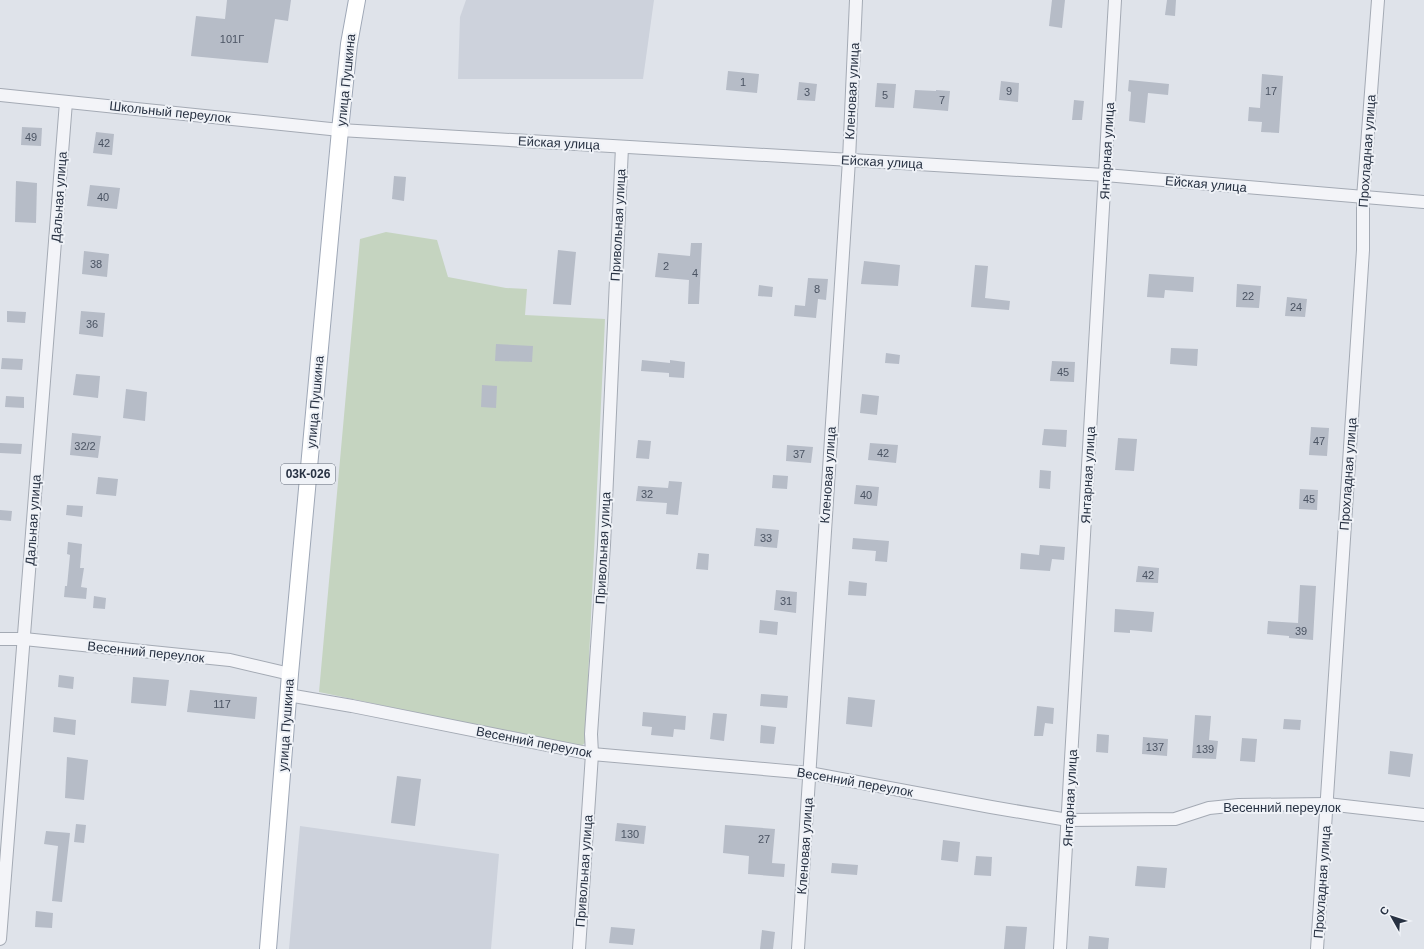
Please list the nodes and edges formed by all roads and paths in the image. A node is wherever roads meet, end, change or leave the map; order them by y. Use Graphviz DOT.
graph roads {
  1 [pos="357,0"];
  2 [pos="856,0"];
  3 [pos="1115,0"];
  4 [pos="1378,0"];
  5 [pos="0,95"];
  6 [pos="66,102"];
  7 [pos="340,130"];
  8 [pos="622,147"];
  9 [pos="849,160"];
  10 [pos="1105,175"];
  11 [pos="1363,198"];
  12 [pos="1424,202"];
  13 [pos="0,639"];
  14 [pos="24,639"];
  15 [pos="290,674"];
  16 [pos="288,695"];
  17 [pos="592,754"];
  18 [pos="809,773"];
  19 [pos="1327,804"];
  20 [pos="1424,815"];
  21 [pos="1068,820"];
  22 [pos="0,939"];
  23 [pos="268,949"];
  24 [pos="578,949"];
  25 [pos="798,949"];
  26 [pos="1060,949"];
  27 [pos="1317,949"];
  1 -- 7 [label="main road, улица Пушкина / 03К-026"];
  2 -- 9 [label="street, Кленовая улица"];
  3 -- 10 [label="street, Янтарная улица"];
  4 -- 11 [label="street, Прохладная улица"];
  5 -- 6 [label="street, Школьный переулок"];
  6 -- 7 [label="street, Школьный переулок"];
  6 -- 14 [label="street, Дальная улица"];
  7 -- 8 [label="street, Ейская улица"];
  7 -- 15 [label="main road, улица Пушкина / 03К-026"];
  8 -- 9 [label="street, Ейская улица"];
  8 -- 17 [label="street, Привольная улица"];
  9 -- 10 [label="street, Ейская улица"];
  9 -- 18 [label="street, Кленовая улица"];
  10 -- 11 [label="street, Ейская улица"];
  10 -- 21 [label="street, Янтарная улица"];
  11 -- 12 [label="street, Ейская улица"];
  11 -- 19 [label="street, Прохладная улица"];
  13 -- 14 [label="street, Весенний переулок"];
  14 -- 15 [label="street, Весенний переулок"];
  14 -- 22 [label="street, Дальная улица"];
  15 -- 16 [label="main road, улица Пушкина / 03К-026"];
  16 -- 17 [label="street, Весенний переулок"];
  16 -- 23 [label="main road, улица Пушкина / 03К-026"];
  17 -- 18 [label="street, Весенний переулок"];
  17 -- 24 [label="street, Привольная улица"];
  18 -- 21 [label="street, Весенний переулок"];
  18 -- 25 [label="street, Кленовая улица"];
  19 -- 20 [label="street, Весенний переулок"];
  19 -- 21 [label="street, Весенний переулок"];
  19 -- 27 [label="street, Прохладная улица"];
  21 -- 26 [label="street, Янтарная улица"];
}
